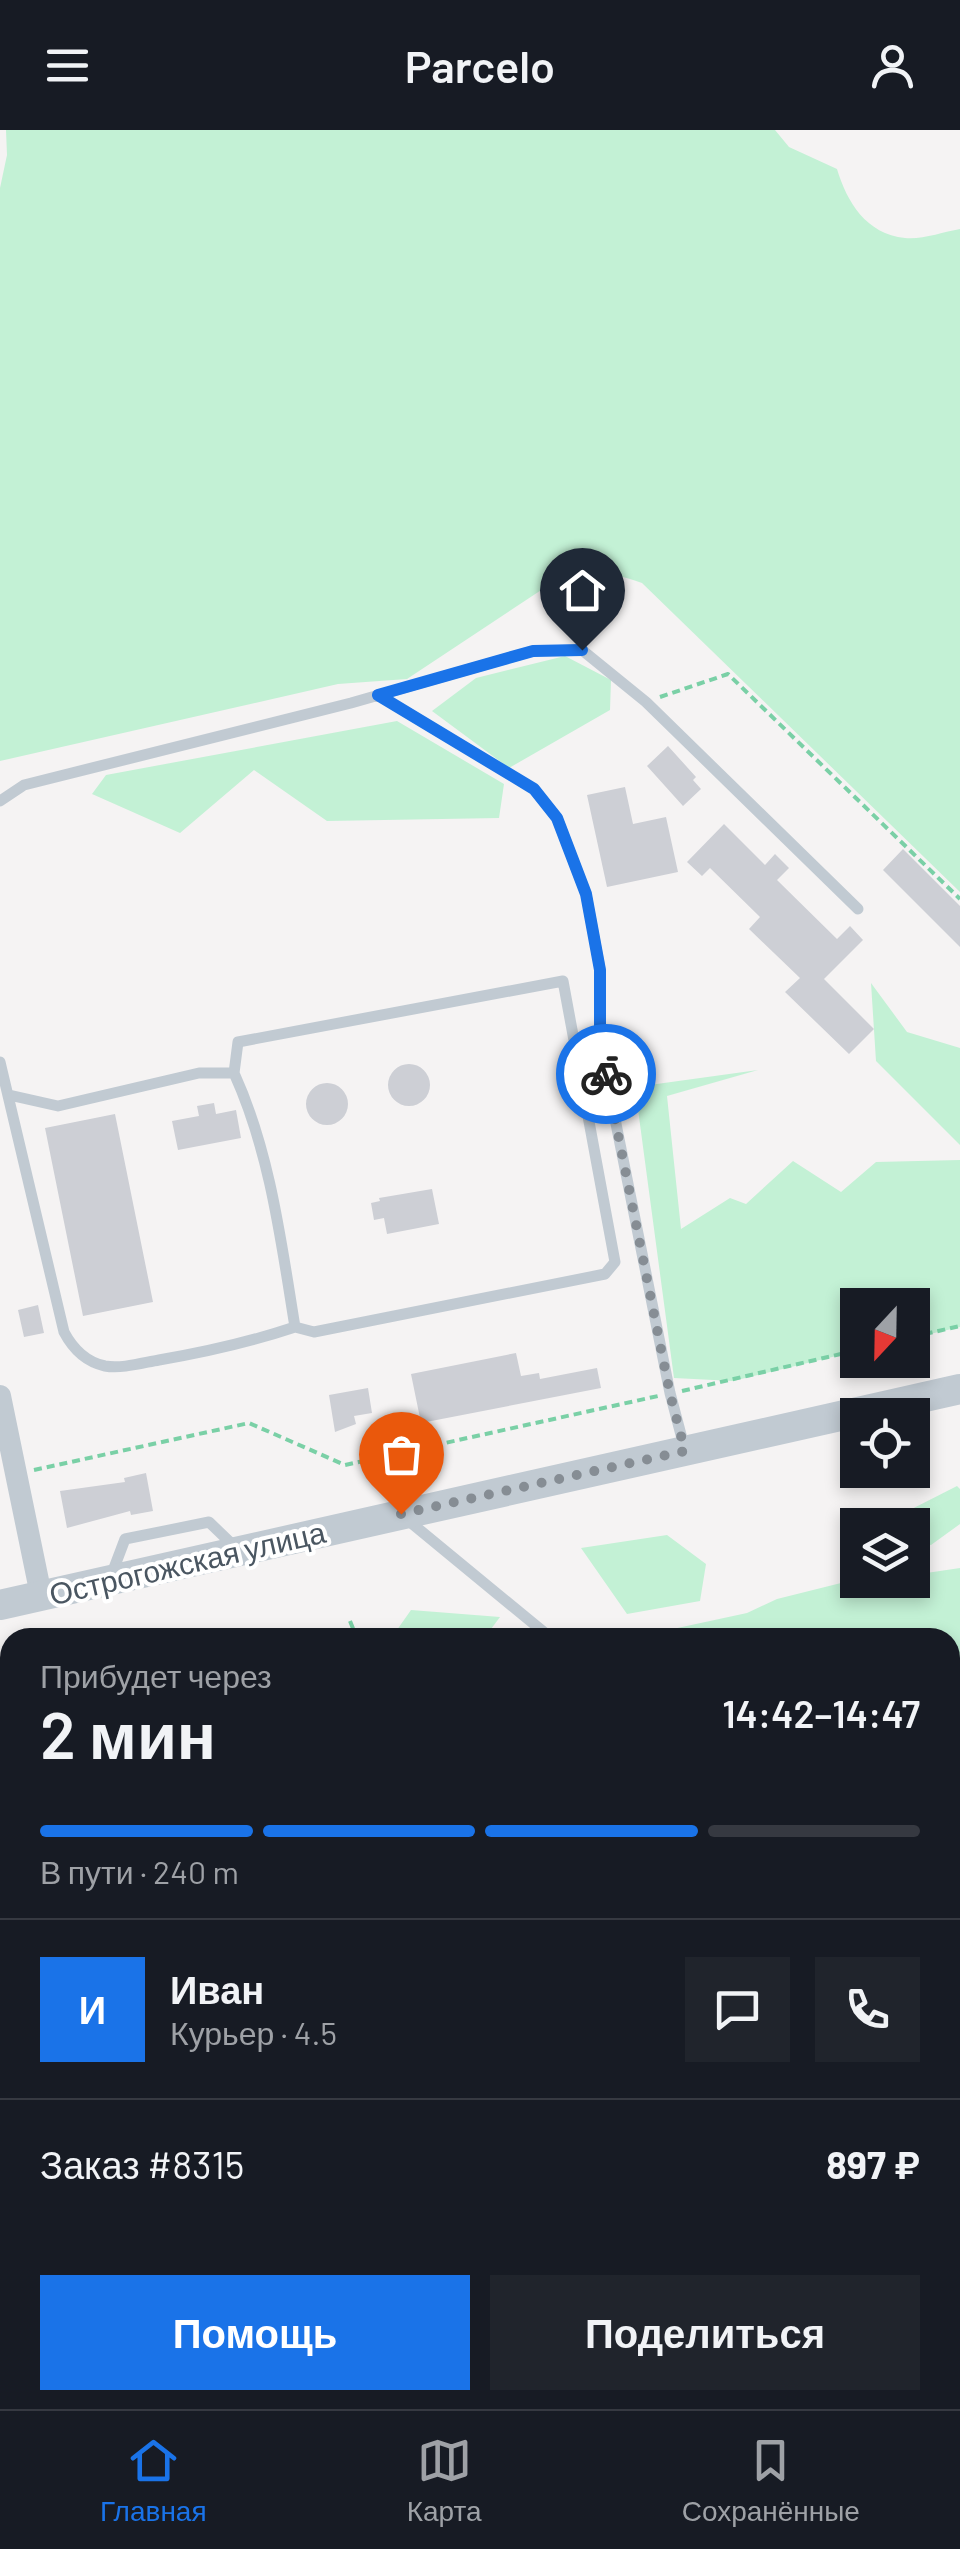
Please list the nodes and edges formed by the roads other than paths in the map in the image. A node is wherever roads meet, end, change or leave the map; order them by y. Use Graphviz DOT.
graph roads {
  1 [pos="378,695"];
  2 [pos="0,801"];
  3 [pos="858,910"];
  4 [pos="0,1062"];
  5 [pos="234,1073"];
  6 [pos="9,1095"];
  7 [pos="295,1327"];
  8 [pos="960,1390"];
  9 [pos="0,1396"];
  10 [pos="685,1451"];
  11 [pos="401,1514"];
  12 [pos="41,1595"];
  13 [pos="0,1605"];
  14 [pos="540,1628"];
  1 -- 2 [label="lane"];
  1 -- 3 [label="lane"];
  1 -- 10 [label="lane"];
  4 -- 6 [label="lane"];
  5 -- 6 [label="lane"];
  5 -- 7 [label="lane"];
  5 -- 7 [label="lane"];
  6 -- 7 [label="lane"];
  8 -- 10 [label="street, Острогожская улица"];
  9 -- 12 [label="street"];
  10 -- 11 [label="street, Острогожская улица"];
  11 -- 12 [label="street, Острогожская улица"];
  11 -- 14 [label="lane"];
  12 -- 13 [label="street, Острогожская улица"];
}
